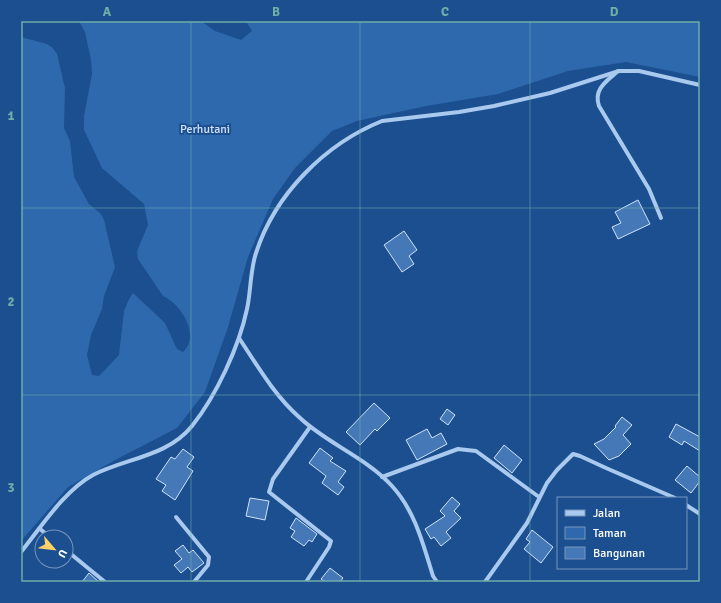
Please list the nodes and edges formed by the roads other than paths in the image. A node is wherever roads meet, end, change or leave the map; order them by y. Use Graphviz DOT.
graph roads {
  1 [pos="619,71"];
  2 [pos="700,85"];
  3 [pos="661,218"];
  4 [pos="239,338"];
  5 [pos="310,427"];
  6 [pos="382,477"];
  7 [pos="539,497"];
  8 [pos="673,497"];
  9 [pos="687,506"];
  10 [pos="700,514"];
  11 [pos="176,517"];
  12 [pos="40,529"];
  13 [pos="34,536"];
  14 [pos="21,552"];
  15 [pos="74,557"];
  16 [pos="105,582"];
  17 [pos="194,582"];
  18 [pos="306,582"];
  19 [pos="437,582"];
  20 [pos="486,582"];
  1 -- 2 [label="street"];
  1 -- 3 [label="street"];
  1 -- 4 [label="street"];
  4 -- 5 [label="street"];
  4 -- 12 [label="street"];
  5 -- 6 [label="street"];
  5 -- 18 [label="street"];
  6 -- 7 [label="street"];
  6 -- 19 [label="street"];
  7 -- 8 [label="street"];
  7 -- 20 [label="street"];
  9 -- 10 [label="street"];
  11 -- 17 [label="street"];
  13 -- 14 [label="street"];
  15 -- 16 [label="street"];
}
